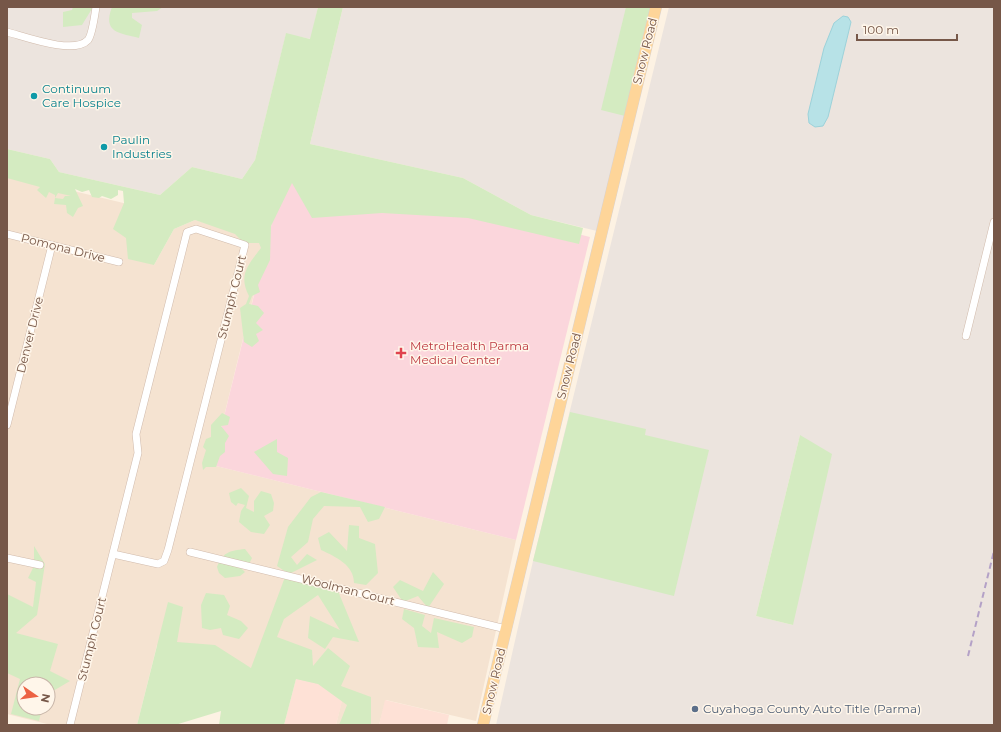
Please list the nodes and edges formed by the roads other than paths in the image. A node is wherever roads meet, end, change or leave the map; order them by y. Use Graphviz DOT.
graph roads {
  1 [pos="96,7"];
  2 [pos="656,7"];
  3 [pos="7,32"];
  4 [pos="994,222"];
  5 [pos="7,234"];
  6 [pos="52,245"];
  7 [pos="119,262"];
  8 [pos="966,336"];
  9 [pos="7,425"];
  10 [pos="190,552"];
  11 [pos="113,554"];
  12 [pos="7,558"];
  13 [pos="40,565"];
  14 [pos="506,629"];
  15 [pos="70,725"];
  16 [pos="484,725"];
  1 -- 3 [label="street"];
  2 -- 14 [label="main road, Snow Road"];
  4 -- 8 [label="street"];
  5 -- 6 [label="street, Pomona Drive"];
  6 -- 7 [label="street, Pomona Drive"];
  6 -- 9 [label="street, Denver Drive"];
  10 -- 14 [label="street, Woolman Court"];
  11 -- 11 [label="street, Stumph Court"];
  11 -- 15 [label="street, Stumph Court"];
  12 -- 13 [label="street"];
  14 -- 16 [label="main road, Snow Road"];
}
